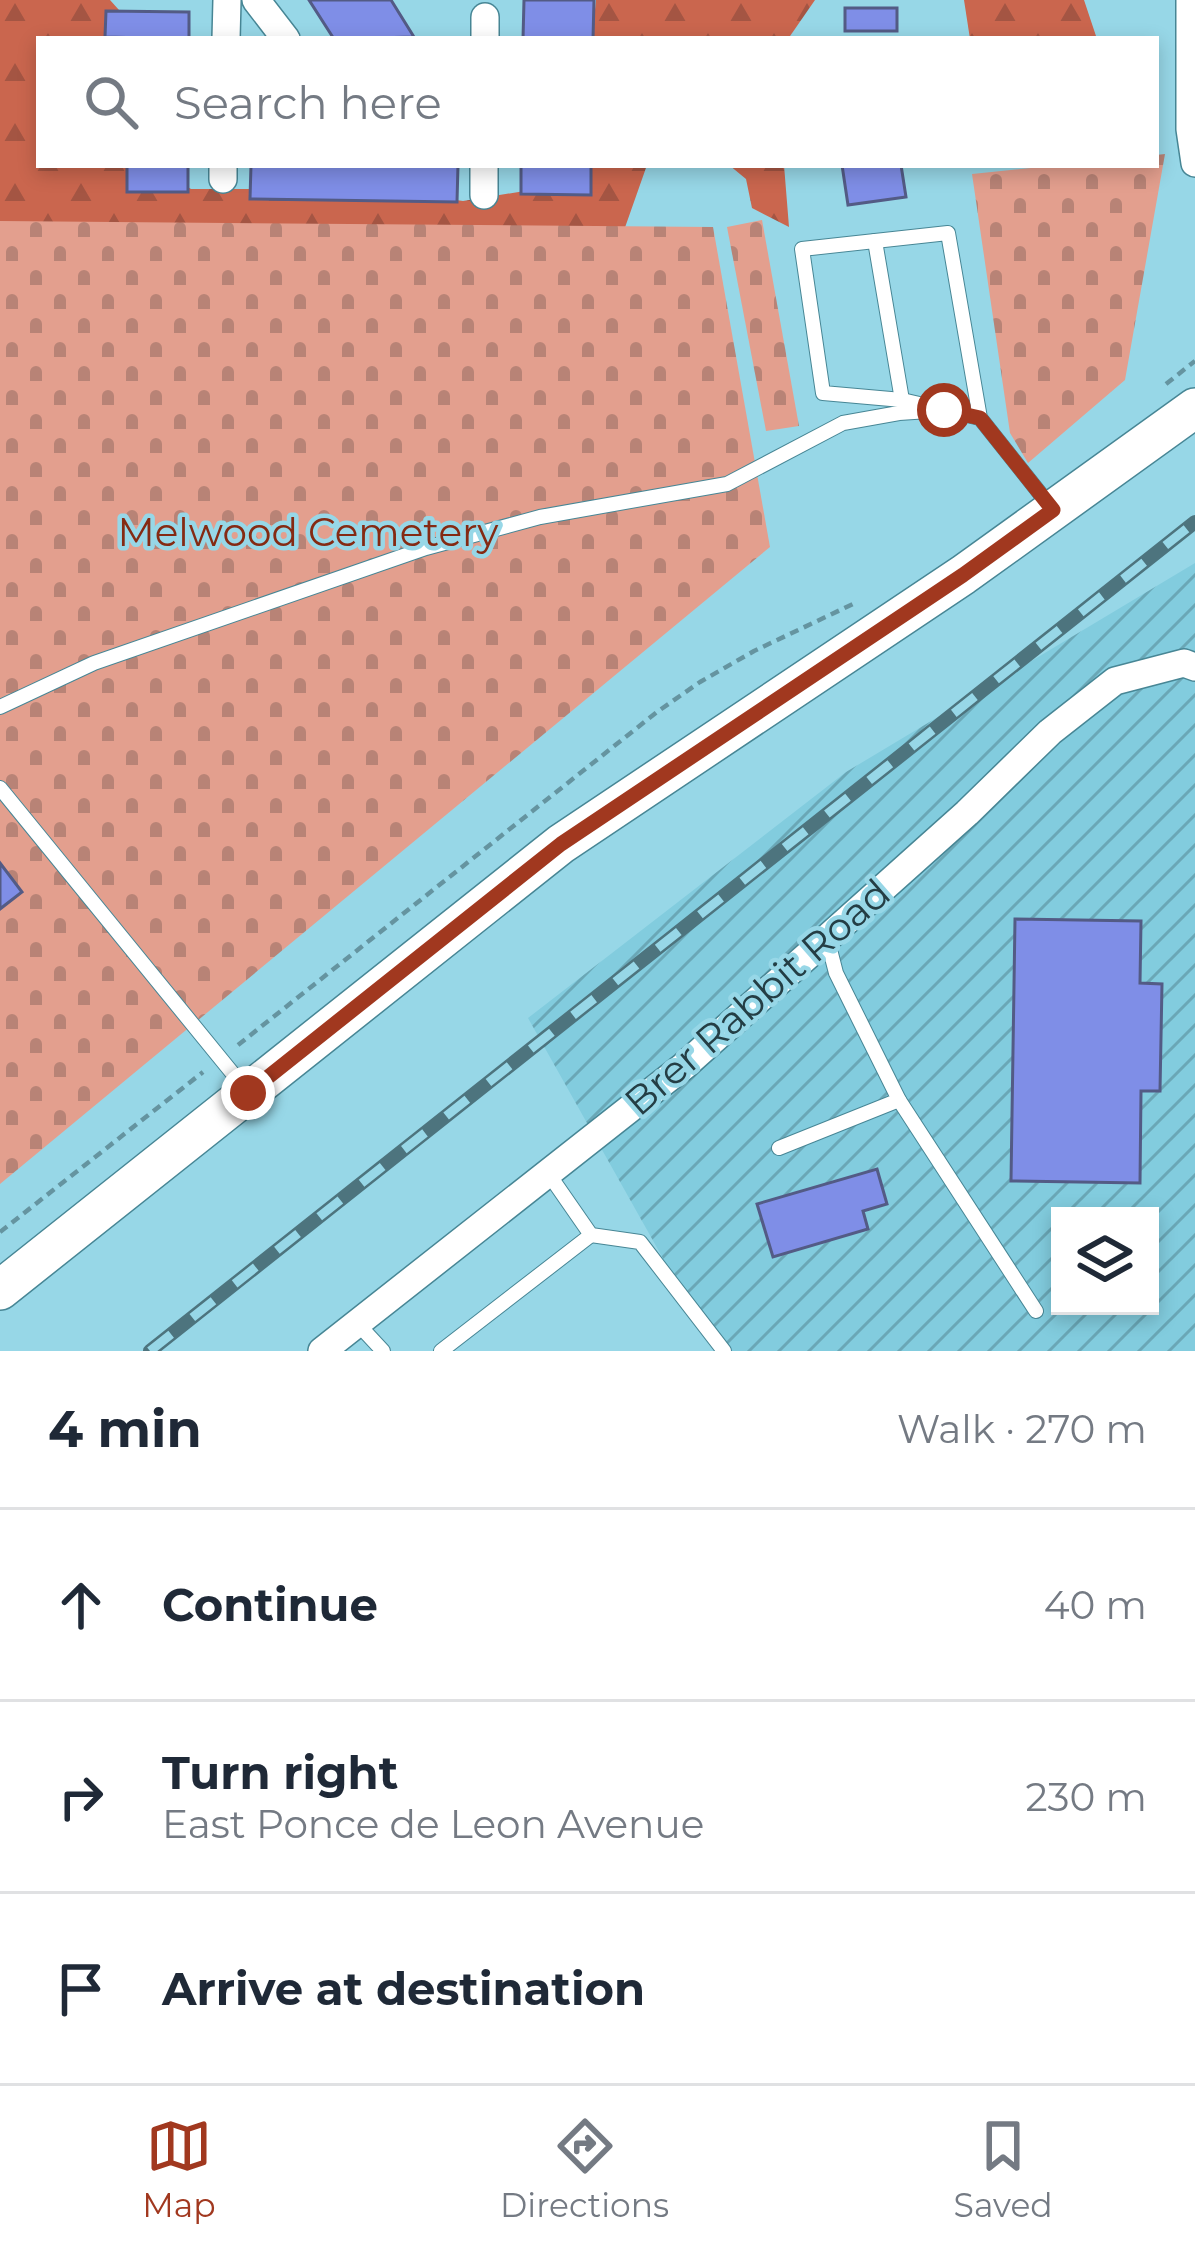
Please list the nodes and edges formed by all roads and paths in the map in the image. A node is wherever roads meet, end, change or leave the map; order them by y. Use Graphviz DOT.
graph roads {
  1 [pos="227,0"];
  2 [pos="256,0"];
  3 [pos="1190,0"];
  4 [pos="226,36"];
  5 [pos="284,36"];
  6 [pos="1195,163"];
  7 [pos="484,168"];
  8 [pos="484,195"];
  9 [pos="875,241"];
  10 [pos="902,400"];
  11 [pos="1195,408"];
  12 [pos="944,410"];
  13 [pos="980,418"];
  14 [pos="1053,510"];
  15 [pos="1195,667"];
  16 [pos="0,707"];
  17 [pos="0,788"];
  18 [pos="827,938"];
  19 [pos="204,1072"];
  20 [pos="248,1093"];
  21 [pos="898,1100"];
  22 [pos="779,1148"];
  23 [pos="548,1173"];
  24 [pos="0,1232"];
  25 [pos="591,1235"];
  26 [pos="0,1290"];
  27 [pos="1036,1311"];
  28 [pos="357,1323"];
  29 [pos="322,1351"];
  30 [pos="383,1351"];
  31 [pos="441,1351"];
  32 [pos="724,1351"];
  1 -- 4 [label="street"];
  2 -- 5 [label="street"];
  3 -- 6 [label="street"];
  7 -- 8 [label="street"];
  9 -- 10 [label="lane"];
  9 -- 10 [label="lane"];
  9 -- 13 [label="lane"];
  10 -- 12 [label="lane"];
  11 -- 14 [label="main road"];
  12 -- 13 [label="lane"];
  12 -- 16 [label="lane"];
  13 -- 14 [label="lane"];
  14 -- 20 [label="main road"];
  15 -- 18 [label="street, Brer Rabbit Road"];
  17 -- 20 [label="lane"];
  18 -- 21 [label="lane"];
  18 -- 23 [label="street, Brer Rabbit Road"];
  19 -- 24 [label="path"];
  20 -- 26 [label="main road"];
  21 -- 22 [label="lane"];
  21 -- 27 [label="lane"];
  23 -- 25 [label="lane"];
  23 -- 28 [label="street, Brer Rabbit Road"];
  25 -- 31 [label="lane"];
  25 -- 32 [label="lane"];
  28 -- 29 [label="street, Brer Rabbit Road"];
  28 -- 30 [label="lane"];
}
